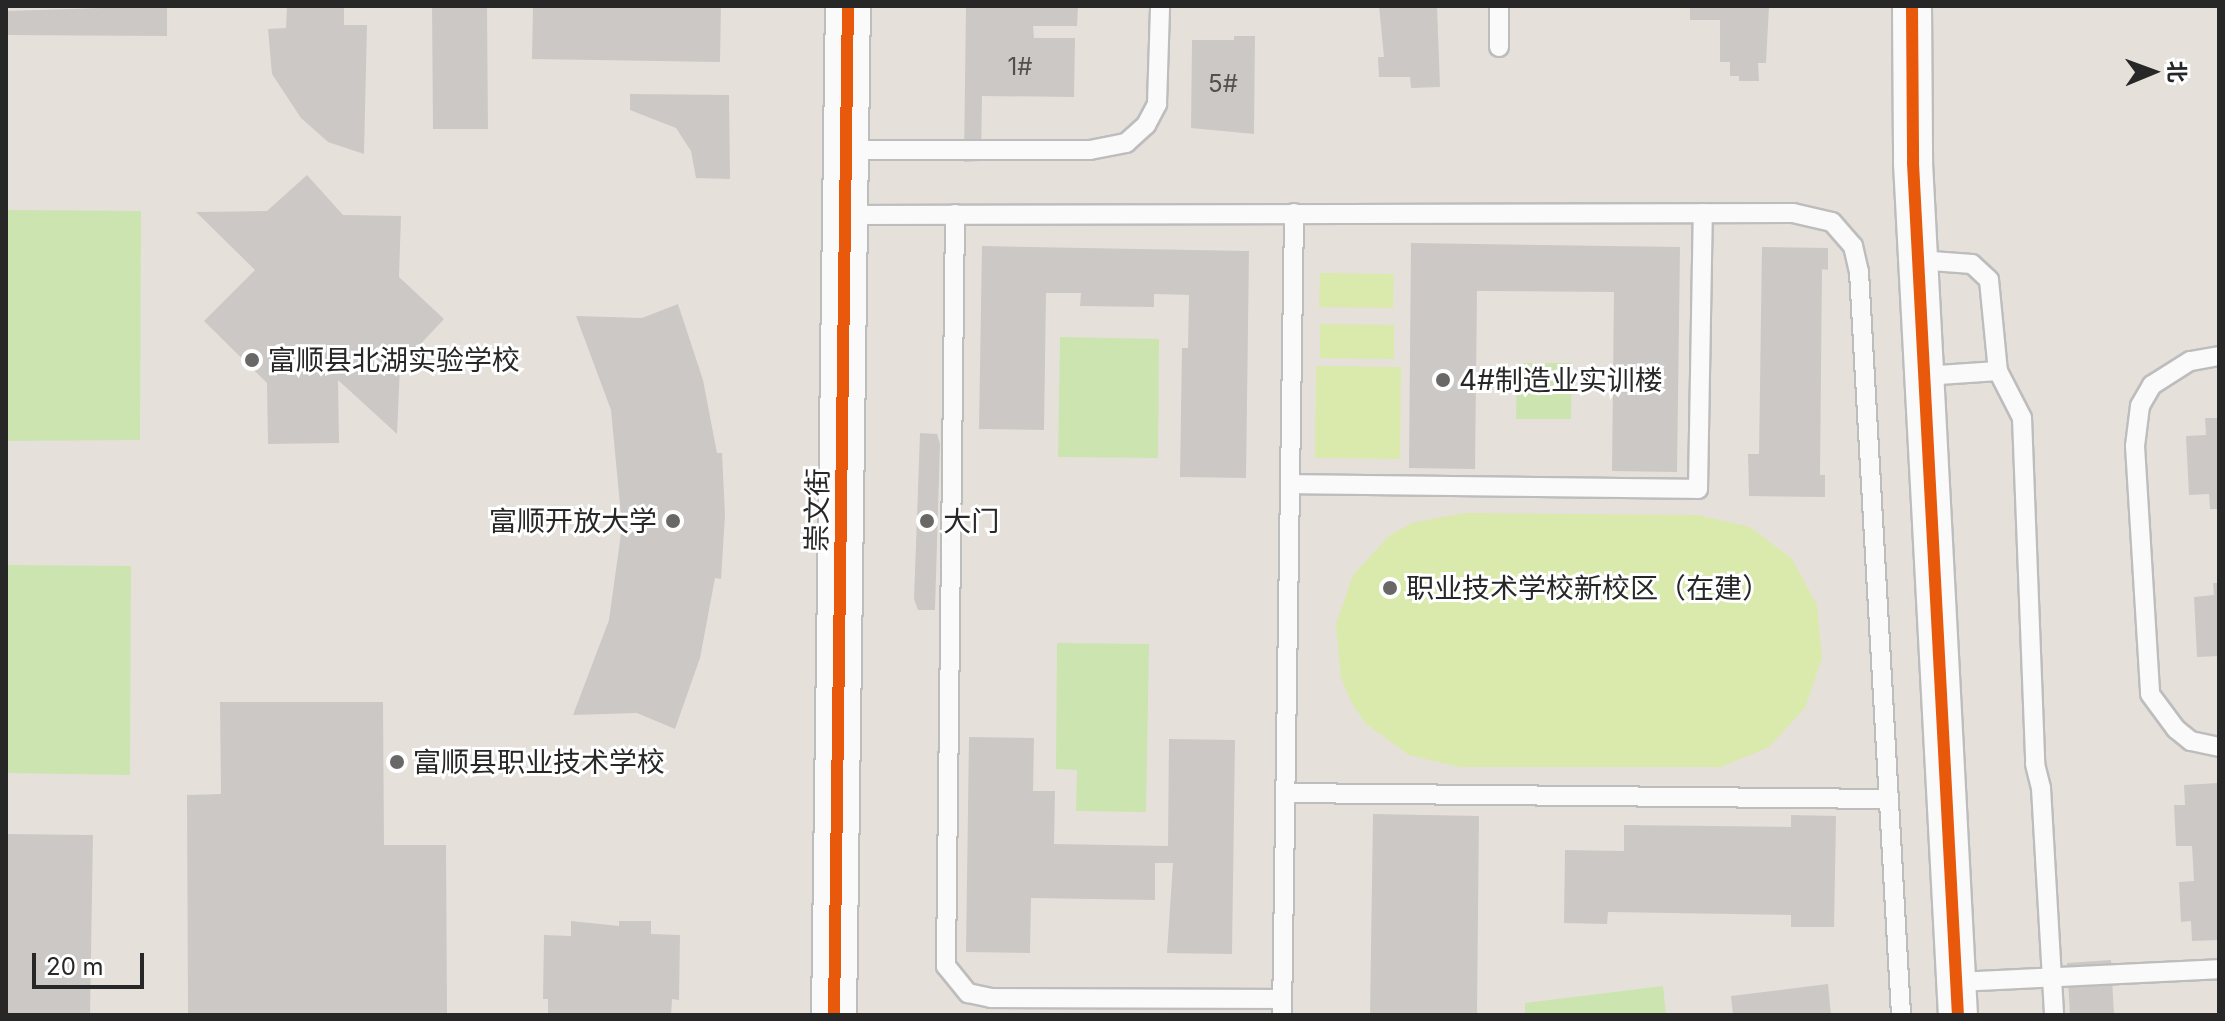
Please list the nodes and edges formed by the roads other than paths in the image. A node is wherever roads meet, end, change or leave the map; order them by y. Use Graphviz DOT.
graph roads {
  1 [pos="848,6"];
  2 [pos="1160,6"];
  3 [pos="1499,6"];
  4 [pos="1912,6"];
  5 [pos="1499,47"];
  6 [pos="846,150"];
  7 [pos="1294,213"];
  8 [pos="1703,213"];
  9 [pos="955,214"];
  10 [pos="845,215"];
  11 [pos="1918,260"];
  12 [pos="2219,356"];
  13 [pos="1998,371"];
  14 [pos="1924,376"];
  15 [pos="1290,484"];
  16 [pos="2219,747"];
  17 [pos="1285,793"];
  18 [pos="1889,799"];
  19 [pos="2219,969"];
  20 [pos="2052,978"];
  21 [pos="1957,999"];
  22 [pos="1282,1007"];
  23 [pos="834,1015"];
  24 [pos="1901,1015"];
  25 [pos="2054,1015"];
  1 -- 6 [label="street, 崇文街"];
  2 -- 6 [label="lane"];
  3 -- 5 [label="lane"];
  4 -- 11 [label="street"];
  6 -- 10 [label="street, 崇文街"];
  7 -- 8 [label="lane"];
  7 -- 9 [label="lane"];
  7 -- 15 [label="lane"];
  8 -- 15 [label="lane"];
  8 -- 18 [label="lane"];
  9 -- 10 [label="lane"];
  9 -- 22 [label="lane"];
  10 -- 23 [label="street, 崇文街"];
  11 -- 13 [label="lane"];
  11 -- 14 [label="street"];
  12 -- 16 [label="lane"];
  13 -- 14 [label="lane"];
  13 -- 20 [label="lane"];
  14 -- 21 [label="street"];
  15 -- 17 [label="lane"];
  17 -- 18 [label="lane"];
  17 -- 22 [label="lane"];
  18 -- 24 [label="lane"];
  19 -- 20 [label="lane"];
  20 -- 21 [label="lane"];
  20 -- 25 [label="lane"];
}
